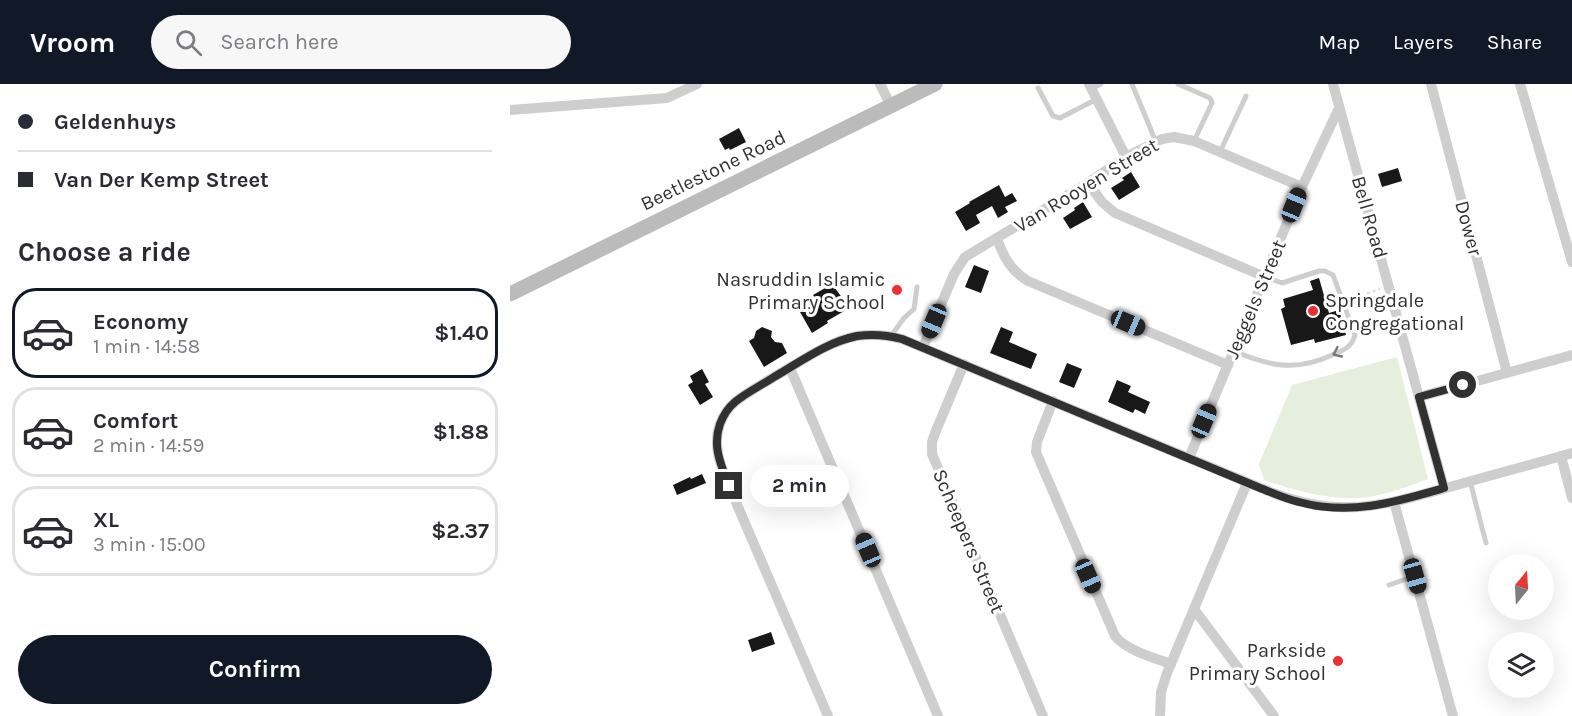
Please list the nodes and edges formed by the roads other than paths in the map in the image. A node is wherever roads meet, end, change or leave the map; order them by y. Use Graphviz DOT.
graph roads {
  1 [pos="697,84"];
  2 [pos="880,84"];
  3 [pos="935,84"];
  4 [pos="1132,84"];
  5 [pos="1178,84"];
  6 [pos="1333,84"];
  7 [pos="1431,84"];
  8 [pos="1520,84"];
  9 [pos="1038,88"];
  10 [pos="1095,89"];
  11 [pos="1246,96"];
  12 [pos="891,106"];
  13 [pos="1339,108"];
  14 [pos="510,110"];
  15 [pos="1194,141"];
  16 [pos="1156,142"];
  17 [pos="1220,152"];
  18 [pos="1126,158"];
  19 [pos="1088,183"];
  20 [pos="1302,187"];
  21 [pos="997,239"];
  22 [pos="1572,262"];
  23 [pos="1265,277"];
  24 [pos="917,287"];
  25 [pos="510,294"];
  26 [pos="891,336"];
  27 [pos="923,347"];
  28 [pos="1234,351"];
  29 [pos="1572,354"];
  30 [pos="964,364"];
  31 [pos="1228,365"];
  32 [pos="790,368"];
  33 [pos="1507,373"];
  34 [pos="1419,397"];
  35 [pos="1053,401"];
  36 [pos="1567,455"];
  37 [pos="1189,458"];
  38 [pos="1470,481"];
  39 [pos="1247,483"];
  40 [pos="1444,488"];
  41 [pos="1572,498"];
  42 [pos="1394,502"];
  43 [pos="1486,543"];
  44 [pos="1415,576"];
  45 [pos="1389,585"];
  46 [pos="1194,609"];
  47 [pos="1171,664"];
  48 [pos="828,716"];
  49 [pos="938,716"];
  50 [pos="1043,716"];
  51 [pos="1160,716"];
  52 [pos="1274,716"];
  53 [pos="1453,716"];
  1 -- 14 [label="street"];
  2 -- 12 [label="street"];
  3 -- 12 [label="street, Beetlestone Road"];
  4 -- 16 [label="lane"];
  5 -- 15 [label="lane"];
  6 -- 13 [label="street, Bell Road"];
  7 -- 33 [label="street, Dower"];
  8 -- 22 [label="street"];
  9 -- 10 [label="lane"];
  10 -- 18 [label="street"];
  11 -- 17 [label="lane"];
  12 -- 25 [label="street, Beetlestone Road"];
  13 -- 20 [label="street, Jeggels Street"];
  13 -- 34 [label="street, Bell Road"];
  15 -- 16 [label="street, Van Rooyen Street"];
  15 -- 17 [label="street, Van Rooyen Street"];
  16 -- 18 [label="street, Van Rooyen Street"];
  17 -- 20 [label="street, Van Rooyen Street"];
  18 -- 19 [label="street, Van Rooyen Street"];
  19 -- 21 [label="street, Van Rooyen Street"];
  19 -- 23 [label="street"];
  20 -- 23 [label="street, Jeggels Street"];
  21 -- 27 [label="street, Van Rooyen Street"];
  21 -- 31 [label="street"];
  23 -- 28 [label="street, Jeggels Street"];
  23 -- 28 [label="lane, one-way"];
  24 -- 26 [label="lane"];
  26 -- 27 [label="street"];
  26 -- 32 [label="street"];
  27 -- 30 [label="street"];
  28 -- 31 [label="street, Jeggels Street"];
  29 -- 33 [label="street"];
  30 -- 35 [label="street"];
  30 -- 50 [label="street, Scheepers Street"];
  31 -- 37 [label="street, Jeggels Street"];
  32 -- 48 [label="street"];
  32 -- 49 [label="street"];
  33 -- 34 [label="street"];
  34 -- 40 [label="street, Bell Road"];
  35 -- 37 [label="street"];
  35 -- 47 [label="street"];
  36 -- 38 [label="street"];
  36 -- 41 [label="street"];
  37 -- 39 [label="street"];
  38 -- 40 [label="street"];
  38 -- 43 [label="lane"];
  39 -- 42 [label="street"];
  39 -- 46 [label="street"];
  40 -- 42 [label="street"];
  42 -- 44 [label="street"];
  44 -- 45 [label="lane"];
  44 -- 53 [label="street"];
  46 -- 47 [label="street"];
  46 -- 52 [label="street"];
  47 -- 51 [label="street"];
}
